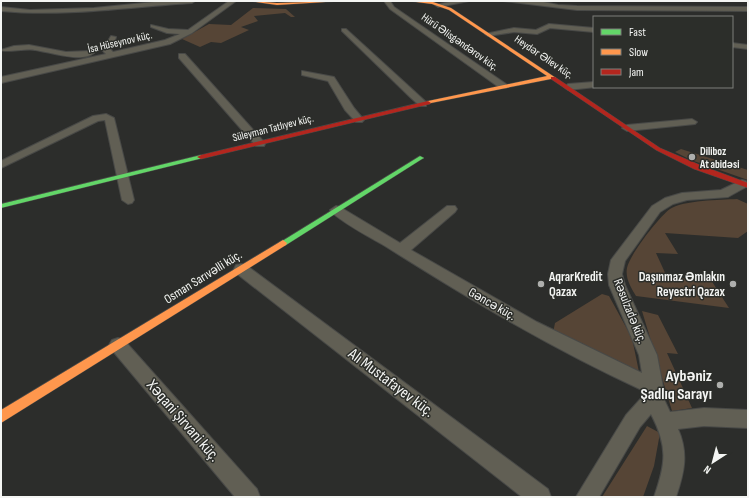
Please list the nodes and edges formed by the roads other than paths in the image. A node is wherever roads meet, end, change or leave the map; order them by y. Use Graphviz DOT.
graph roads {
  1 [pos="134,1"];
  2 [pos="192,1"];
  3 [pos="233,1"];
  4 [pos="251,1"];
  5 [pos="340,1"];
  6 [pos="387,1"];
  7 [pos="410,1"];
  8 [pos="466,1"];
  9 [pos="506,1"];
  10 [pos="576,1"];
  11 [pos="281,2"];
  12 [pos="143,4"];
  13 [pos="547,4"];
  14 [pos="438,5"];
  15 [pos="1,9"];
  16 [pos="748,9"];
  17 [pos="154,26"];
  18 [pos="344,30"];
  19 [pos="593,30"];
  20 [pos="190,32"];
  21 [pos="488,34"];
  22 [pos="114,37"];
  23 [pos="733,44"];
  24 [pos="748,47"];
  25 [pos="4,50"];
  26 [pos="110,53"];
  27 [pos="182,56"];
  28 [pos="305,74"];
  29 [pos="552,77"];
  30 [pos="1,80"];
  31 [pos="593,84"];
  32 [pos="503,86"];
  33 [pos="568,87"];
  34 [pos="423,104"];
  35 [pos="358,120"];
  36 [pos="692,122"];
  37 [pos="627,128"];
  38 [pos="260,144"];
  39 [pos="420,158"];
  40 [pos="1,165"];
  41 [pos="122,177"];
  42 [pos="745,185"];
  43 [pos="128,200"];
  44 [pos="1,206"];
  45 [pos="451,209"];
  46 [pos="336,210"];
  47 [pos="401,250"];
  48 [pos="241,269"];
  49 [pos="118,345"];
  50 [pos="653,392"];
  51 [pos="1,417"];
  52 [pos="748,419"];
  53 [pos="665,422"];
  54 [pos="249,497"];
  55 [pos="540,497"];
  56 [pos="587,497"];
  57 [pos="665,497"];
  1 -- 12 [label="street"];
  2 -- 12 [label="street"];
  3 -- 20 [label="street, İsa Hüseynov küç."];
  4 -- 11 [label="street"];
  5 -- 11 [label="street"];
  6 -- 32 [label="street, Hürü Əlisgəndərov küç."];
  7 -- 14 [label="street, Heydər Əliev küç."];
  8 -- 14 [label="street"];
  9 -- 13 [label="street"];
  10 -- 13 [label="street"];
  12 -- 15 [label="street"];
  13 -- 16 [label="street"];
  14 -- 21 [label="street, Heydər Əliev küç."];
  17 -- 20 [label="street"];
  18 -- 34 [label="street"];
  19 -- 21 [label="street"];
  20 -- 26 [label="street, İsa Hüseynov küç."];
  21 -- 29 [label="street, Heydər Əliev küç."];
  22 -- 26 [label="street"];
  23 -- 24 [label="street"];
  25 -- 26 [label="street"];
  26 -- 30 [label="street, İsa Hüseynov küç."];
  27 -- 38 [label="street"];
  28 -- 35 [label="street"];
  29 -- 32 [label="street, Süleyman Tatlıyev küç."];
  29 -- 33 [label="street, Heydər Əliev küç."];
  31 -- 33 [label="street"];
  32 -- 34 [label="street, Süleyman Tatlıyev küç."];
  33 -- 37 [label="street, Heydər Əliev küç."];
  34 -- 35 [label="street, Süleyman Tatlıyev küç."];
  35 -- 38 [label="street, Süleyman Tatlıyev küç."];
  36 -- 37 [label="street"];
  37 -- 42 [label="street, Heydər Əliev küç."];
  38 -- 41 [label="street, Süleyman Tatlıyev küç."];
  39 -- 46 [label="street, Osman Sarıvəlli küç."];
  40 -- 41 [label="street"];
  41 -- 43 [label="street"];
  41 -- 44 [label="street, Süleyman Tatlıyev küç."];
  42 -- 50 [label="street, Rəsulzadə küç."];
  45 -- 47 [label="street"];
  46 -- 47 [label="street, Gəncə küç."];
  46 -- 48 [label="street, Osman Sarıvəlli küç."];
  47 -- 50 [label="street, Gəncə küç."];
  48 -- 49 [label="street, Osman Sarıvəlli küç."];
  48 -- 55 [label="street, Alı Mustafayev küç."];
  49 -- 51 [label="street, Osman Sarıvəlli küç."];
  49 -- 54 [label="street, Xəqani Şirvani küç."];
  50 -- 53 [label="street, Rəsulzadə küç."];
  50 -- 56 [label="street"];
  52 -- 53 [label="street"];
  53 -- 57 [label="street, Rəsulzadə küç."];
}
